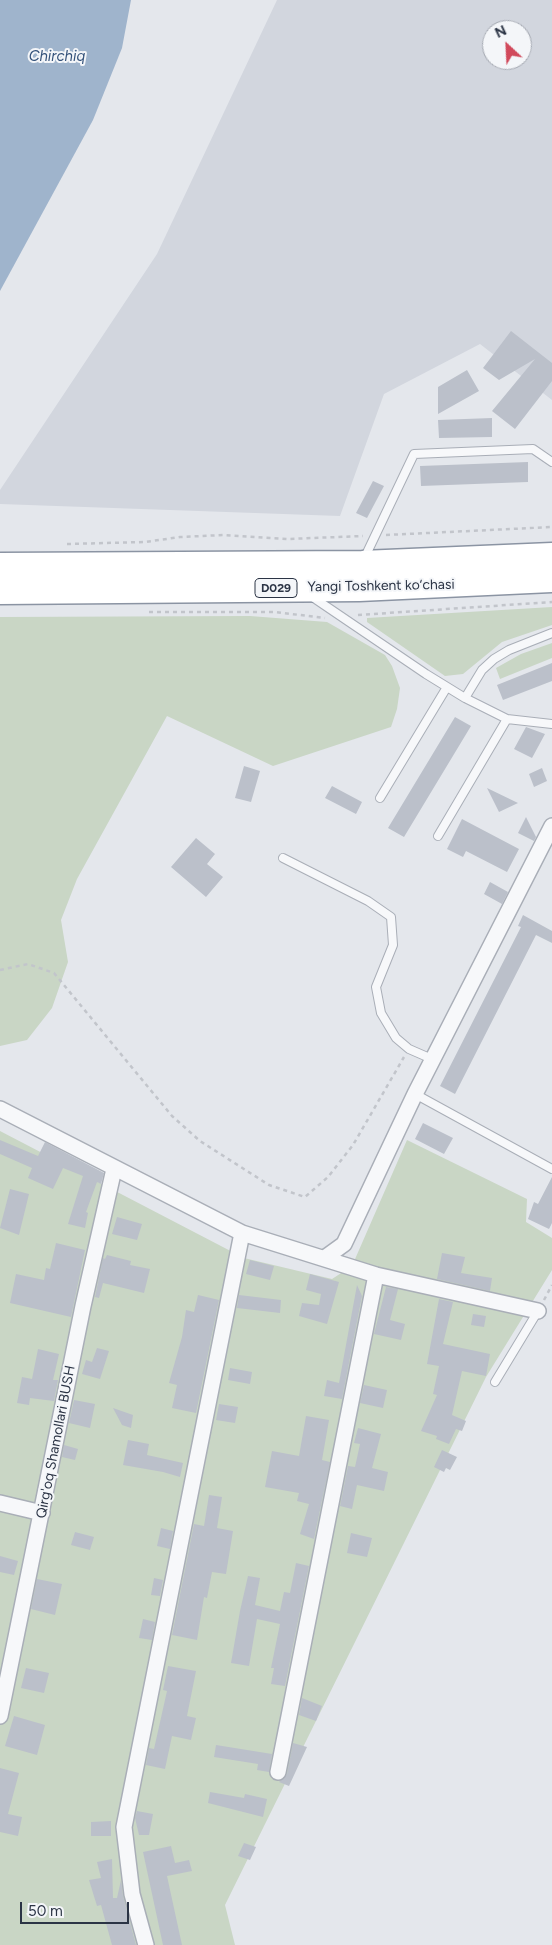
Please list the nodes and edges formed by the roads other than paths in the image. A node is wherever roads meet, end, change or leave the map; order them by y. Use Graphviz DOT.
graph roads {
  1 [pos="552,462"];
  2 [pos="552,556"];
  3 [pos="362,564"];
  4 [pos="0,566"];
  5 [pos="552,579"];
  6 [pos="299,588"];
  7 [pos="0,590"];
  8 [pos="552,632"];
  9 [pos="447,687"];
  10 [pos="465,698"];
  11 [pos="507,719"];
  12 [pos="552,724"];
  13 [pos="380,798"];
  14 [pos="552,826"];
  15 [pos="438,836"];
  16 [pos="282,858"];
  17 [pos="432,1059"];
  18 [pos="414,1094"];
  19 [pos="0,1110"];
  20 [pos="114,1169"];
  21 [pos="552,1169"];
  22 [pos="242,1233"];
  23 [pos="326,1257"];
  24 [pos="376,1275"];
  25 [pos="538,1311"];
  26 [pos="495,1382"];
  27 [pos="0,1503"];
  28 [pos="42,1513"];
  29 [pos="1,1709"];
  30 [pos="278,1772"];
  31 [pos="146,1945"];
  1 -- 3 [label="lane"];
  2 -- 3 [label="highway, Yangi Toshkent ko‘chasi / D029"];
  3 -- 4 [label="highway, Yangi Toshkent ko‘chasi / D029"];
  5 -- 6 [label="highway, Yangi Toshkent ko‘chasi / D029"];
  6 -- 7 [label="highway, Yangi Toshkent ko‘chasi / D029"];
  6 -- 9 [label="lane"];
  8 -- 10 [label="lane"];
  9 -- 10 [label="lane"];
  9 -- 13 [label="lane"];
  10 -- 11 [label="lane"];
  11 -- 12 [label="lane"];
  11 -- 15 [label="lane"];
  14 -- 17 [label="street"];
  16 -- 17 [label="lane"];
  17 -- 18 [label="street"];
  18 -- 21 [label="lane"];
  18 -- 23 [label="street"];
  19 -- 20 [label="street"];
  20 -- 22 [label="street"];
  20 -- 28 [label="street, Qirg'oq Shamollari BUSH"];
  22 -- 23 [label="street"];
  22 -- 31 [label="street"];
  23 -- 24 [label="street"];
  24 -- 25 [label="street"];
  24 -- 30 [label="street"];
  25 -- 26 [label="lane"];
  27 -- 28 [label="street"];
  28 -- 29 [label="street, Qirg'oq Shamollari BUSH"];
}
